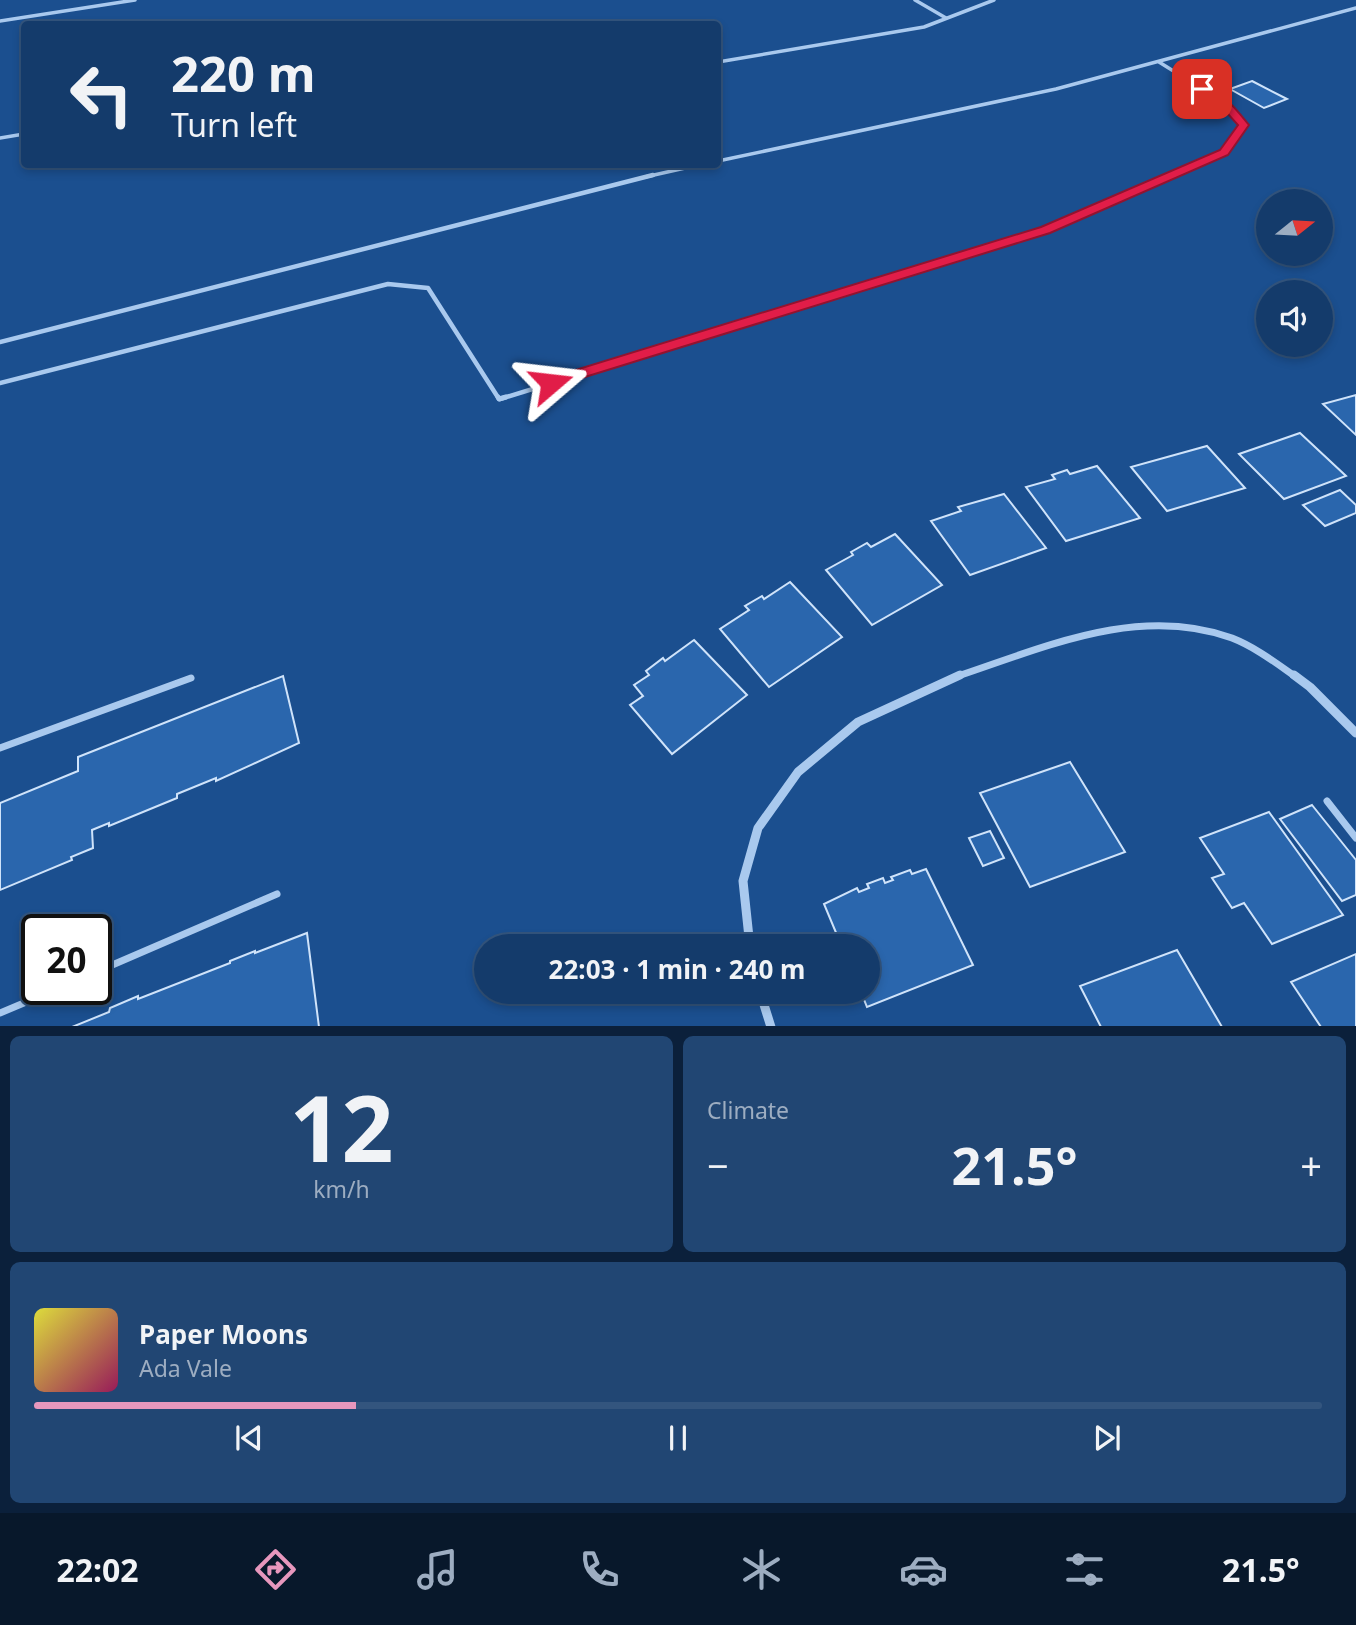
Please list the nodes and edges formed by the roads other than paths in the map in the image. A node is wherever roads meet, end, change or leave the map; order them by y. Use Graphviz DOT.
graph roads {
  1 [pos="135,0"];
  2 [pos="915,0"];
  3 [pos="994,0"];
  4 [pos="1356,8"];
  5 [pos="946,18"];
  6 [pos="0,21"];
  7 [pos="721,61"];
  8 [pos="1159,62"];
  9 [pos="21,134"];
  10 [pos="0,138"];
  11 [pos="721,161"];
  12 [pos="685,168"];
  13 [pos="0,342"];
  14 [pos="0,383"];
  15 [pos="191,678"];
  16 [pos="1356,733"];
  17 [pos="0,748"];
  18 [pos="1327,801"];
  19 [pos="1356,838"];
  20 [pos="277,894"];
  21 [pos="749,934"];
  22 [pos="112,965"];
  23 [pos="21,1004"];
  24 [pos="764,1004"];
  25 [pos="0,1013"];
  26 [pos="771,1026"];
  1 -- 6 [label="lane"];
  2 -- 5 [label="lane"];
  3 -- 5 [label="lane"];
  4 -- 8 [label="lane"];
  5 -- 7 [label="lane"];
  8 -- 11 [label="lane"];
  8 -- 14 [label="lane"];
  9 -- 10 [label="lane"];
  12 -- 13 [label="lane"];
  15 -- 17 [label="lane"];
  16 -- 21 [label="street"];
  18 -- 19 [label="lane"];
  20 -- 22 [label="lane"];
  23 -- 25 [label="lane"];
  24 -- 26 [label="street"];
}
